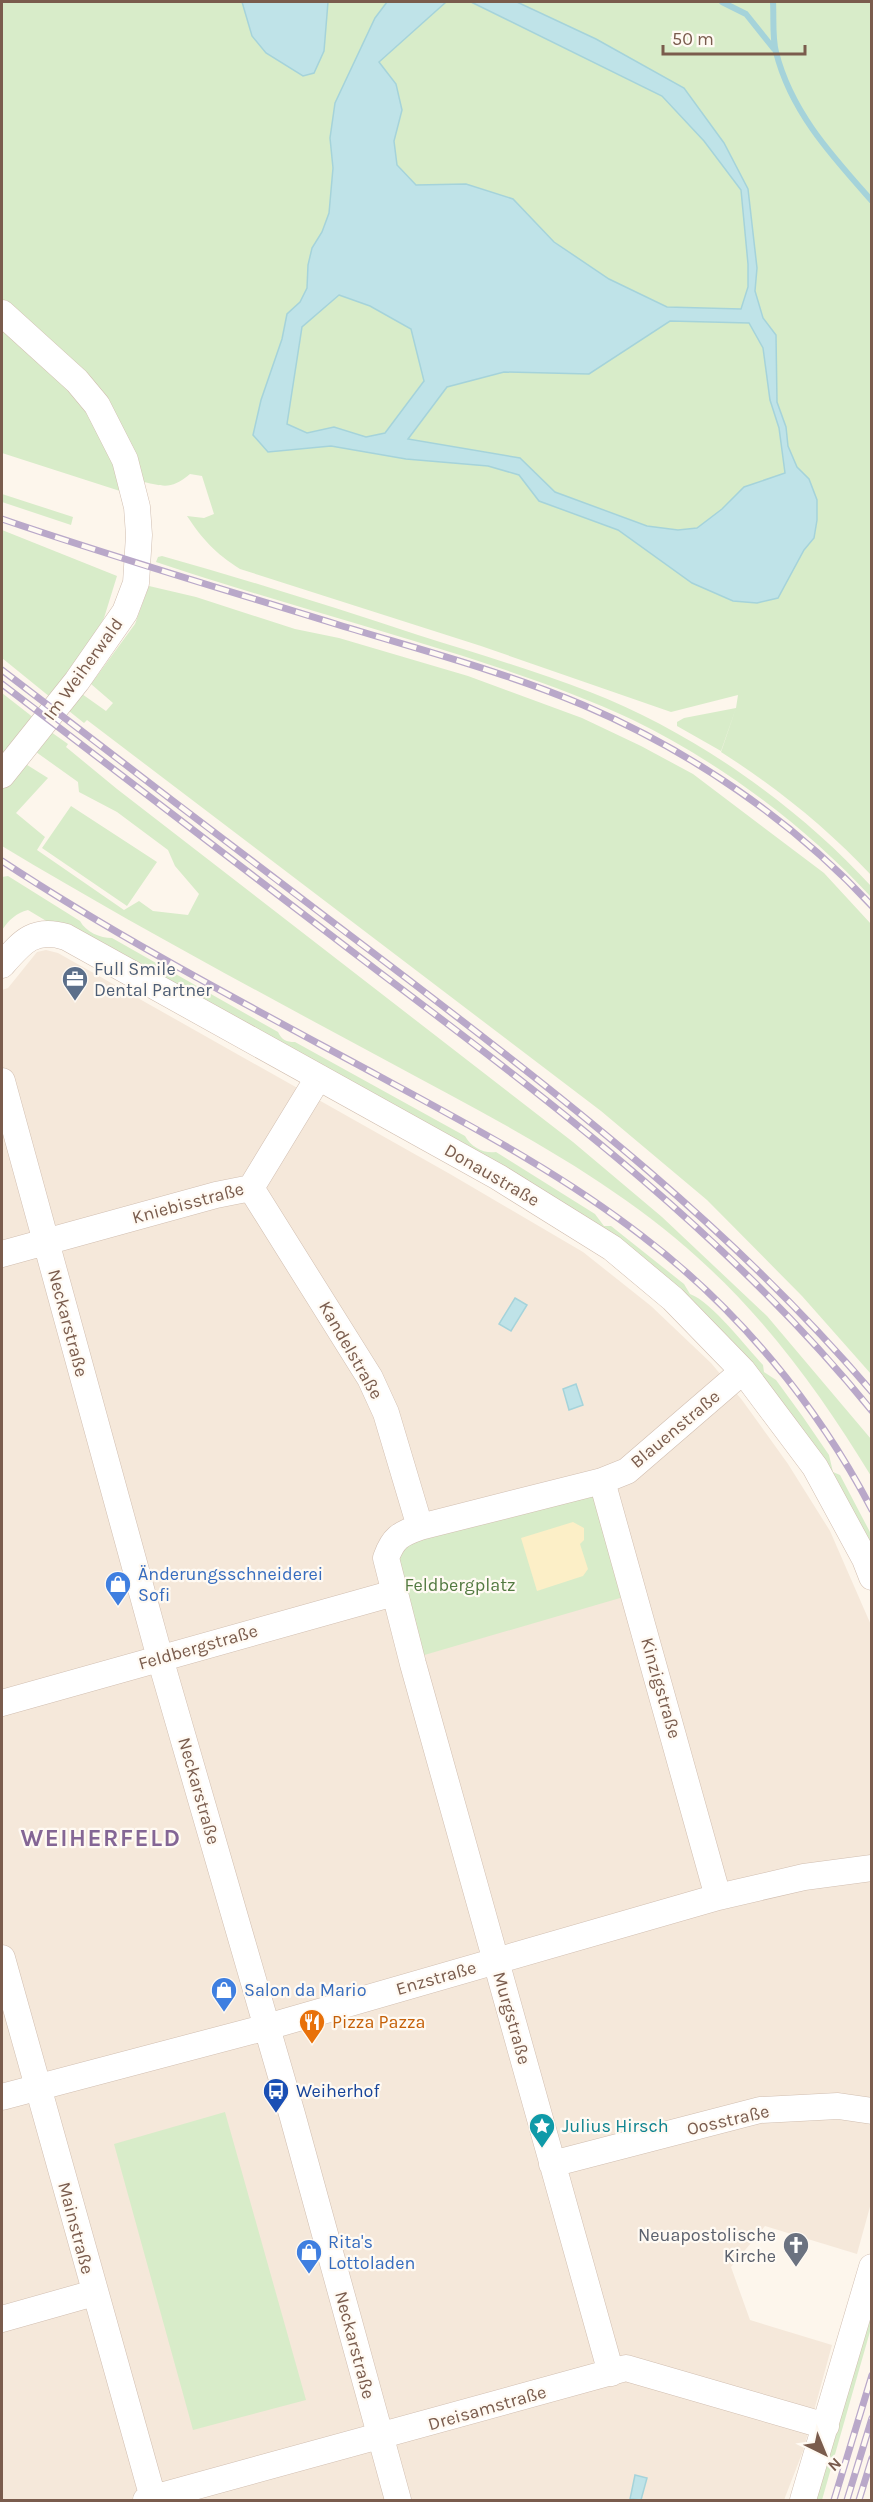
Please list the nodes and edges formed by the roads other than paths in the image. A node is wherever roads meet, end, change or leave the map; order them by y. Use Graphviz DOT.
graph roads {
  1 [pos="2,313"];
  2 [pos="2,775"];
  3 [pos="2,965"];
  4 [pos="318,1078"];
  5 [pos="2,1081"];
  6 [pos="251,1188"];
  7 [pos="46,1241"];
  8 [pos="2,1254"];
  9 [pos="743,1371"];
  10 [pos="603,1481"];
  11 [pos="420,1527"];
  12 [pos="872,1577"];
  13 [pos="394,1593"];
  14 [pos="160,1658"];
  15 [pos="2,1703"];
  16 [pos="872,1868"];
  17 [pos="718,1897"];
  18 [pos="2,1958"];
  19 [pos="496,1961"];
  20 [pos="267,2027"];
  21 [pos="37,2087"];
  22 [pos="2,2097"];
  23 [pos="872,2111"];
  24 [pos="552,2164"];
  25 [pos="872,2267"];
  26 [pos="94,2293"];
  27 [pos="2,2319"];
  28 [pos="610,2373"];
  29 [pos="826,2426"];
  30 [pos="380,2438"];
  31 [pos="150,2500"];
  32 [pos="398,2500"];
  33 [pos="803,2500"];
  1 -- 2 [label="street, Im Weiherwald"];
  3 -- 4 [label="street, Donaustraße"];
  4 -- 6 [label="street, Kniebisstraße"];
  4 -- 9 [label="street, Donaustraße"];
  5 -- 7 [label="street, Neckarstraße"];
  6 -- 7 [label="street, Kniebisstraße"];
  6 -- 11 [label="street, Kandelstraße"];
  7 -- 8 [label="street, Kniebisstraße"];
  7 -- 14 [label="street, Neckarstraße"];
  9 -- 10 [label="street, Blauenstraße"];
  9 -- 12 [label="street, Donaustraße"];
  10 -- 11 [label="street"];
  10 -- 17 [label="street, Kinzigstraße"];
  11 -- 13 [label="street"];
  13 -- 14 [label="street, Feldbergstraße"];
  13 -- 19 [label="street, Murgstraße"];
  14 -- 15 [label="street, Feldbergstraße"];
  14 -- 20 [label="street, Neckarstraße"];
  16 -- 17 [label="street, Enzstraße"];
  17 -- 19 [label="street, Enzstraße"];
  18 -- 21 [label="street, Mainstraße"];
  19 -- 20 [label="street, Enzstraße"];
  19 -- 24 [label="street, Murgstraße"];
  20 -- 21 [label="street, Enzstraße"];
  20 -- 30 [label="street, Neckarstraße"];
  21 -- 22 [label="street, Enzstraße"];
  21 -- 26 [label="street, Mainstraße"];
  23 -- 24 [label="street, Oosstraße"];
  24 -- 28 [label="street, Murgstraße"];
  25 -- 29 [label="street"];
  26 -- 27 [label="street"];
  26 -- 31 [label="street, Mainstraße"];
  28 -- 29 [label="street, Dreisamstraße"];
  28 -- 30 [label="street, Dreisamstraße"];
  29 -- 33 [label="street"];
  30 -- 31 [label="street, Dreisamstraße"];
  30 -- 32 [label="street, Neckarstraße"];
}
